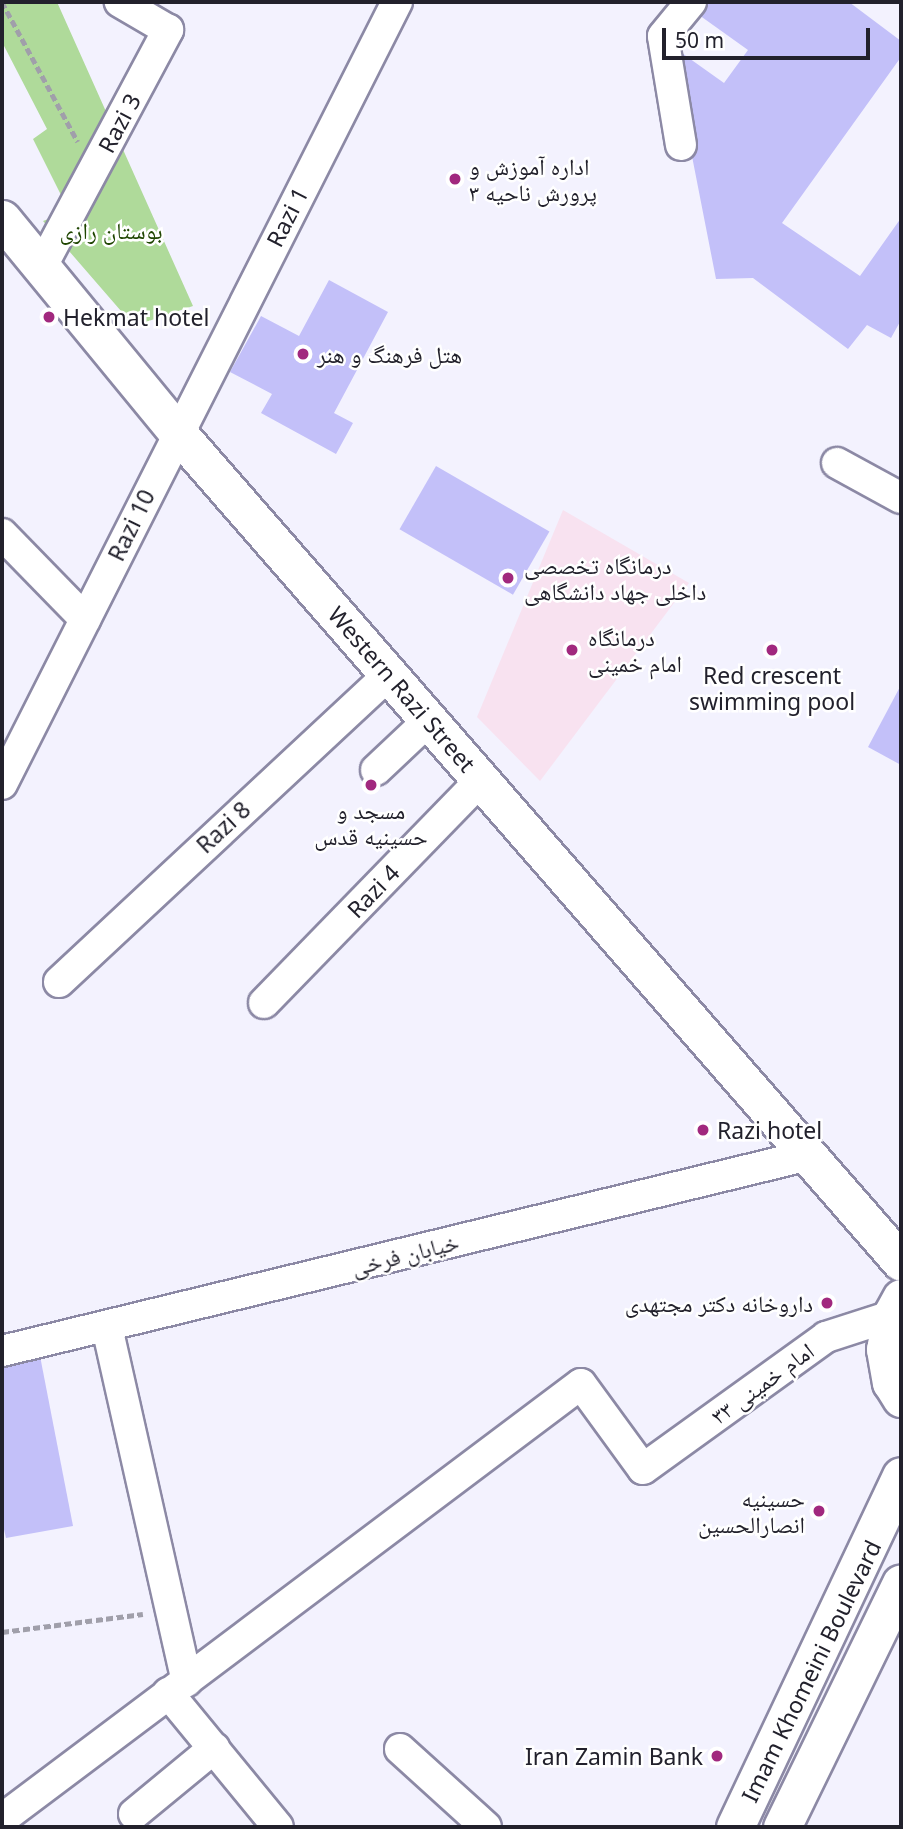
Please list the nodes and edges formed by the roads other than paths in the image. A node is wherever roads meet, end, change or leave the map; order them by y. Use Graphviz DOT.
graph roads {
  1 [pos="120,2"];
  2 [pos="397,2"];
  3 [pos="691,2"];
  4 [pos="681,145"];
  5 [pos="2,219"];
  6 [pos="42,266"];
  7 [pos="177,432"];
  8 [pos="837,463"];
  9 [pos="901,498"];
  10 [pos="2,534"];
  11 [pos="85,619"];
  12 [pos="389,674"];
  13 [pos="429,720"];
  14 [pos="376,769"];
  15 [pos="481,780"];
  16 [pos="2,784"];
  17 [pos="59,982"];
  18 [pos="264,1003"];
  19 [pos="809,1155"];
  20 [pos="901,1262"];
  21 [pos="896,1307"];
  22 [pos="107,1327"];
  23 [pos="2,1351"];
  24 [pos="901,1398"];
  25 [pos="901,1476"];
  26 [pos="901,1583"];
  27 [pos="178,1687"];
  28 [pos="214,1748"];
  29 [pos="400,1749"];
  30 [pos="134,1814"];
  31 [pos="2,1819"];
  32 [pos="278,1827"];
  33 [pos="486,1827"];
  34 [pos="735,1827"];
  35 [pos="782,1827"];
  1 -- 6 [label="street, Razi 3"];
  2 -- 7 [label="street, Razi 1"];
  3 -- 4 [label="street"];
  5 -- 6 [label="main road, Western Razi Street"];
  6 -- 7 [label="main road, Western Razi Street"];
  7 -- 11 [label="street, Razi 10"];
  7 -- 12 [label="main road, Western Razi Street"];
  8 -- 9 [label="street"];
  10 -- 11 [label="street"];
  11 -- 16 [label="street, Razi 10"];
  12 -- 13 [label="main road, Western Razi Street"];
  12 -- 17 [label="street, Razi 8"];
  13 -- 14 [label="street"];
  13 -- 15 [label="main road, Western Razi Street"];
  15 -- 18 [label="street, Razi 4"];
  15 -- 19 [label="main road, Western Razi Street"];
  19 -- 20 [label="main road, Western Razi Street"];
  19 -- 22 [label="street, خیابان فرخی"];
  21 -- 24 [label="main road"];
  21 -- 27 [label="street, امام خمینی ۳۳"];
  22 -- 23 [label="street, خیابان فرخی"];
  22 -- 27 [label="street"];
  25 -- 34 [label="main road, Imam Khomeini Boulevard"];
  26 -- 35 [label="main road, Imam Khomeini Boulevard"];
  27 -- 28 [label="street"];
  27 -- 31 [label="street"];
  28 -- 30 [label="street"];
  28 -- 32 [label="street"];
  29 -- 33 [label="street"];
}
